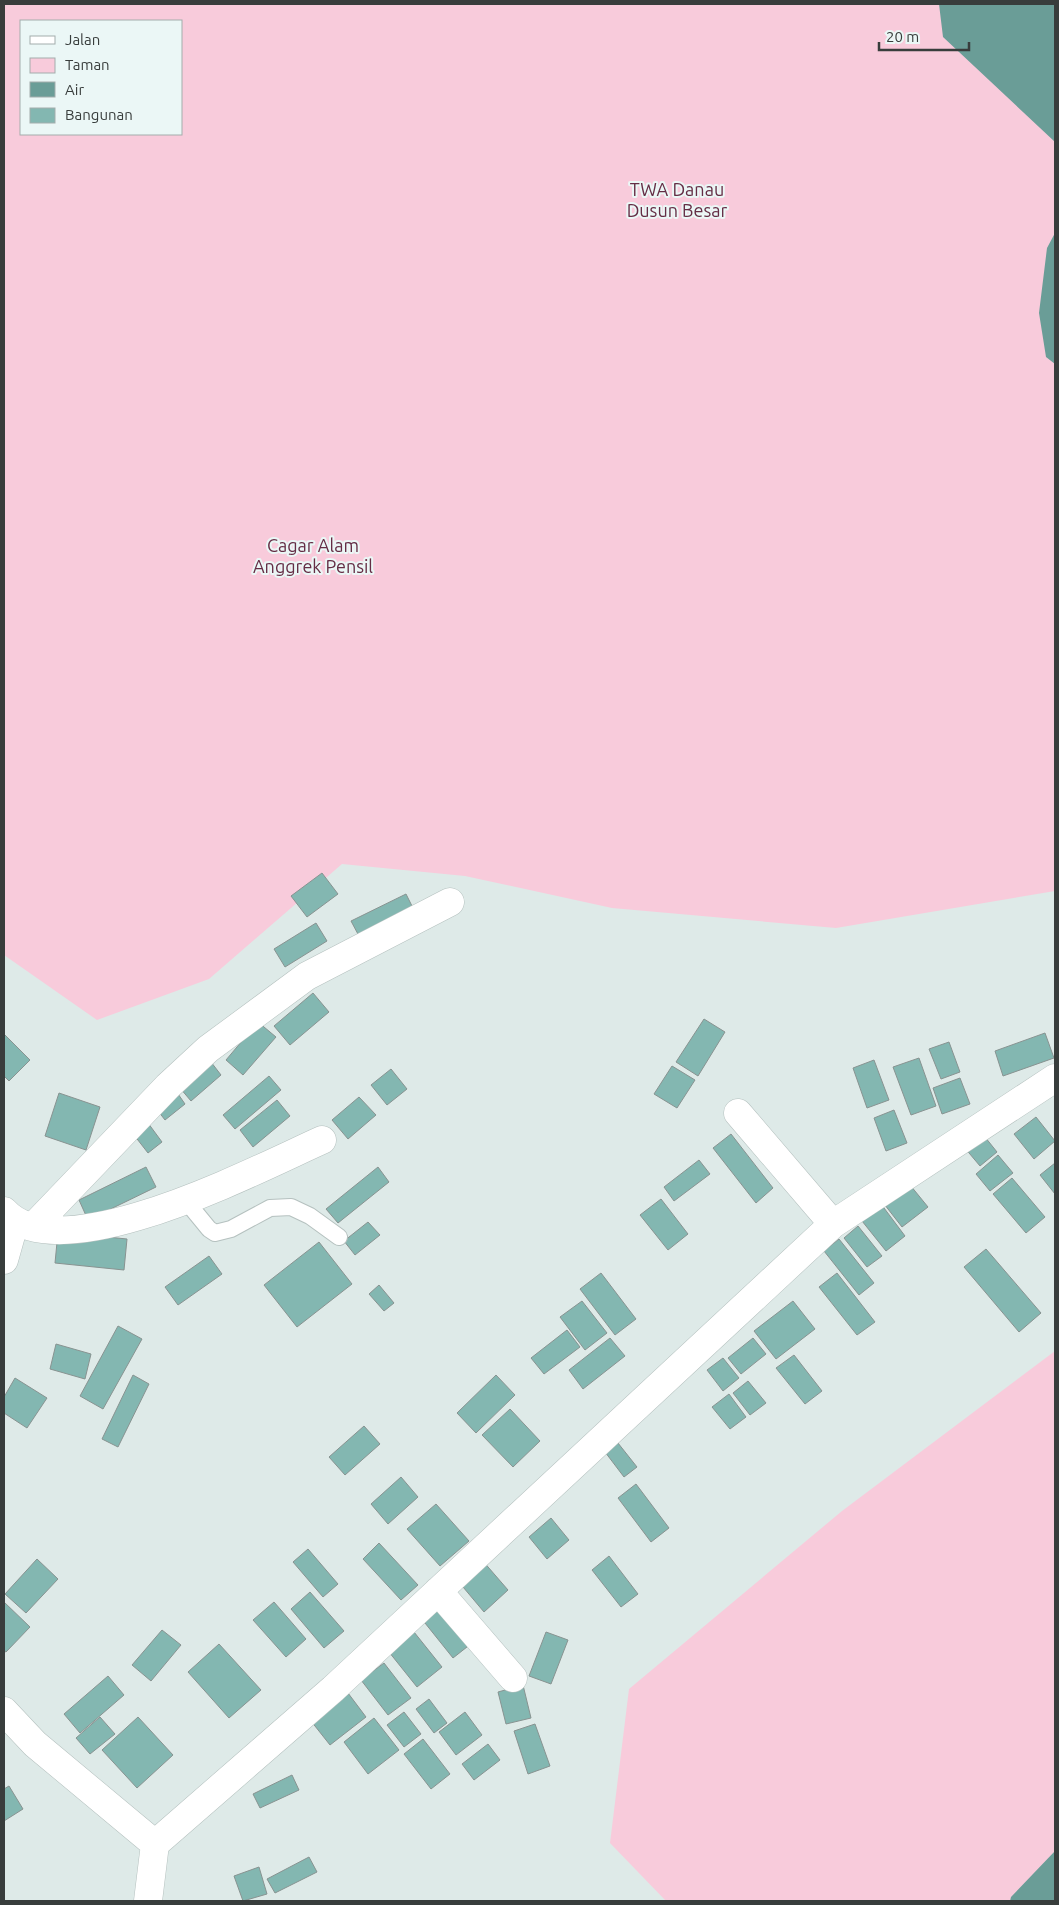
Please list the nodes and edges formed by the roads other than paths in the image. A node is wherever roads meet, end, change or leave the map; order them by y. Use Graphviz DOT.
graph roads {
  1 [pos="450,902"];
  2 [pos="1055,1078"];
  3 [pos="738,1112"];
  4 [pos="322,1140"];
  5 [pos="186,1201"];
  6 [pos="17,1219"];
  7 [pos="833,1224"];
  8 [pos="339,1237"];
  9 [pos="4,1260"];
  10 [pos="438,1591"];
  11 [pos="513,1678"];
  12 [pos="4,1711"];
  13 [pos="156,1844"];
  14 [pos="148,1901"];
  1 -- 6 [label="street"];
  2 -- 7 [label="street"];
  3 -- 7 [label="street"];
  4 -- 5 [label="street"];
  5 -- 6 [label="street"];
  5 -- 8 [label="lane"];
  6 -- 9 [label="street"];
  7 -- 10 [label="street"];
  10 -- 11 [label="street"];
  10 -- 13 [label="street"];
  12 -- 13 [label="street"];
  13 -- 14 [label="street"];
}
